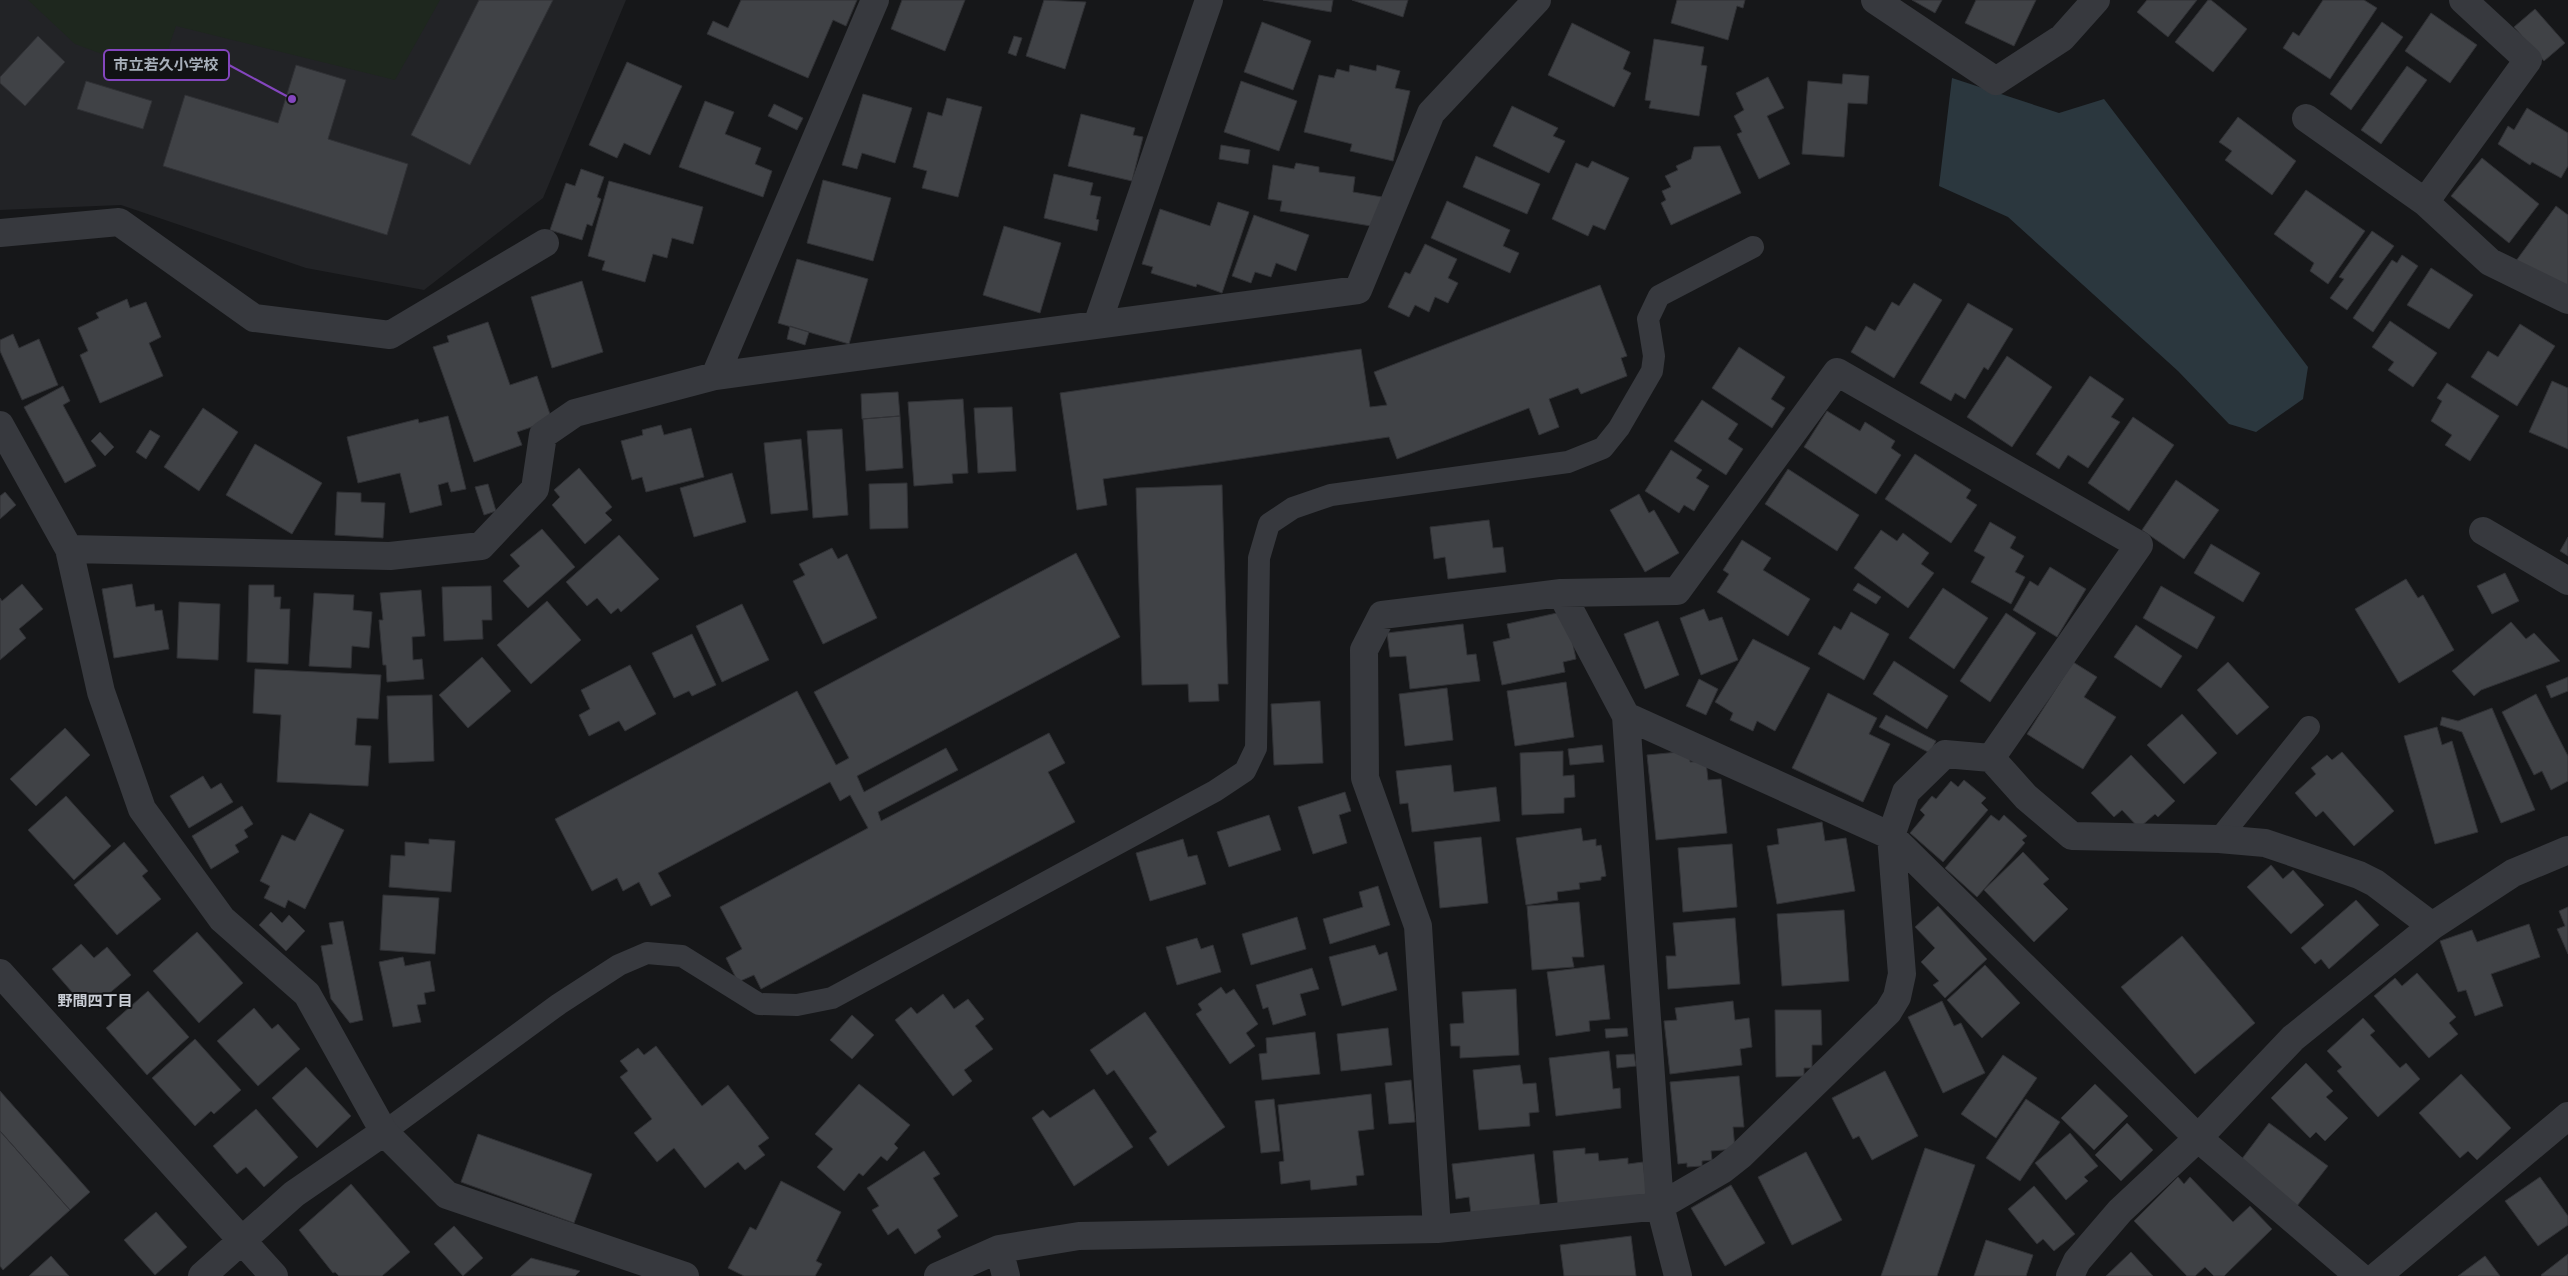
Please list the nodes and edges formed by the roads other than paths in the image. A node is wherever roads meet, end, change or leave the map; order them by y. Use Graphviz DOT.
graph roads {
  1 [pos="875,0"];
  2 [pos="1209,0"];
  3 [pos="1537,0"];
  4 [pos="1875,0"];
  5 [pos="2096,0"];
  6 [pos="2463,0"];
  7 [pos="2306,118"];
  8 [pos="2425,202"];
  9 [pos="0,233"];
  10 [pos="545,243"];
  11 [pos="1753,247"];
  12 [pos="2568,300"];
  13 [pos="1097,325"];
  14 [pos="714,376"];
  15 [pos="0,425"];
  16 [pos="2483,531"];
  17 [pos="69,549"];
  18 [pos="2568,580"];
  19 [pos="1561,593"];
  20 [pos="1626,716"];
  21 [pos="2309,727"];
  22 [pos="1991,758"];
  23 [pos="1891,836"];
  24 [pos="2219,839"];
  25 [pos="2568,850"];
  26 [pos="2432,926"];
  27 [pos="0,973"];
  28 [pos="2568,1116"];
  29 [pos="384,1132"];
  30 [pos="2198,1138"];
  31 [pos="1660,1206"];
  32 [pos="1437,1229"];
  33 [pos="243,1239"];
  34 [pos="1000,1249"];
  35 [pos="202,1276"];
  36 [pos="274,1276"];
  37 [pos="685,1276"];
  38 [pos="938,1276"];
  39 [pos="1006,1276"];
  40 [pos="1678,1276"];
  41 [pos="2070,1276"];
  42 [pos="2360,1276"];
  43 [pos="2377,1276"];
  1 -- 14 [label="street"];
  2 -- 13 [label="street"];
  3 -- 13 [label="street"];
  4 -- 5 [label="street"];
  6 -- 8 [label="street"];
  7 -- 8 [label="street"];
  8 -- 12 [label="street"];
  9 -- 10 [label="street"];
  11 -- 29 [label="lane"];
  13 -- 14 [label="street"];
  14 -- 17 [label="street"];
  15 -- 17 [label="street"];
  16 -- 18 [label="street"];
  17 -- 29 [label="street"];
  19 -- 20 [label="street"];
  19 -- 22 [label="street"];
  19 -- 32 [label="street"];
  20 -- 23 [label="street"];
  20 -- 31 [label="street"];
  21 -- 24 [label="lane"];
  22 -- 23 [label="street"];
  22 -- 24 [label="street"];
  23 -- 30 [label="street"];
  23 -- 31 [label="street"];
  24 -- 26 [label="street"];
  25 -- 26 [label="street"];
  26 -- 30 [label="street"];
  27 -- 33 [label="street"];
  28 -- 43 [label="street"];
  29 -- 33 [label="street"];
  29 -- 37 [label="street"];
  30 -- 41 [label="street"];
  30 -- 42 [label="street"];
  31 -- 32 [label="street"];
  31 -- 40 [label="street"];
  32 -- 34 [label="street"];
  33 -- 35 [label="street"];
  33 -- 36 [label="street"];
  34 -- 38 [label="street"];
  34 -- 39 [label="street"];
}
